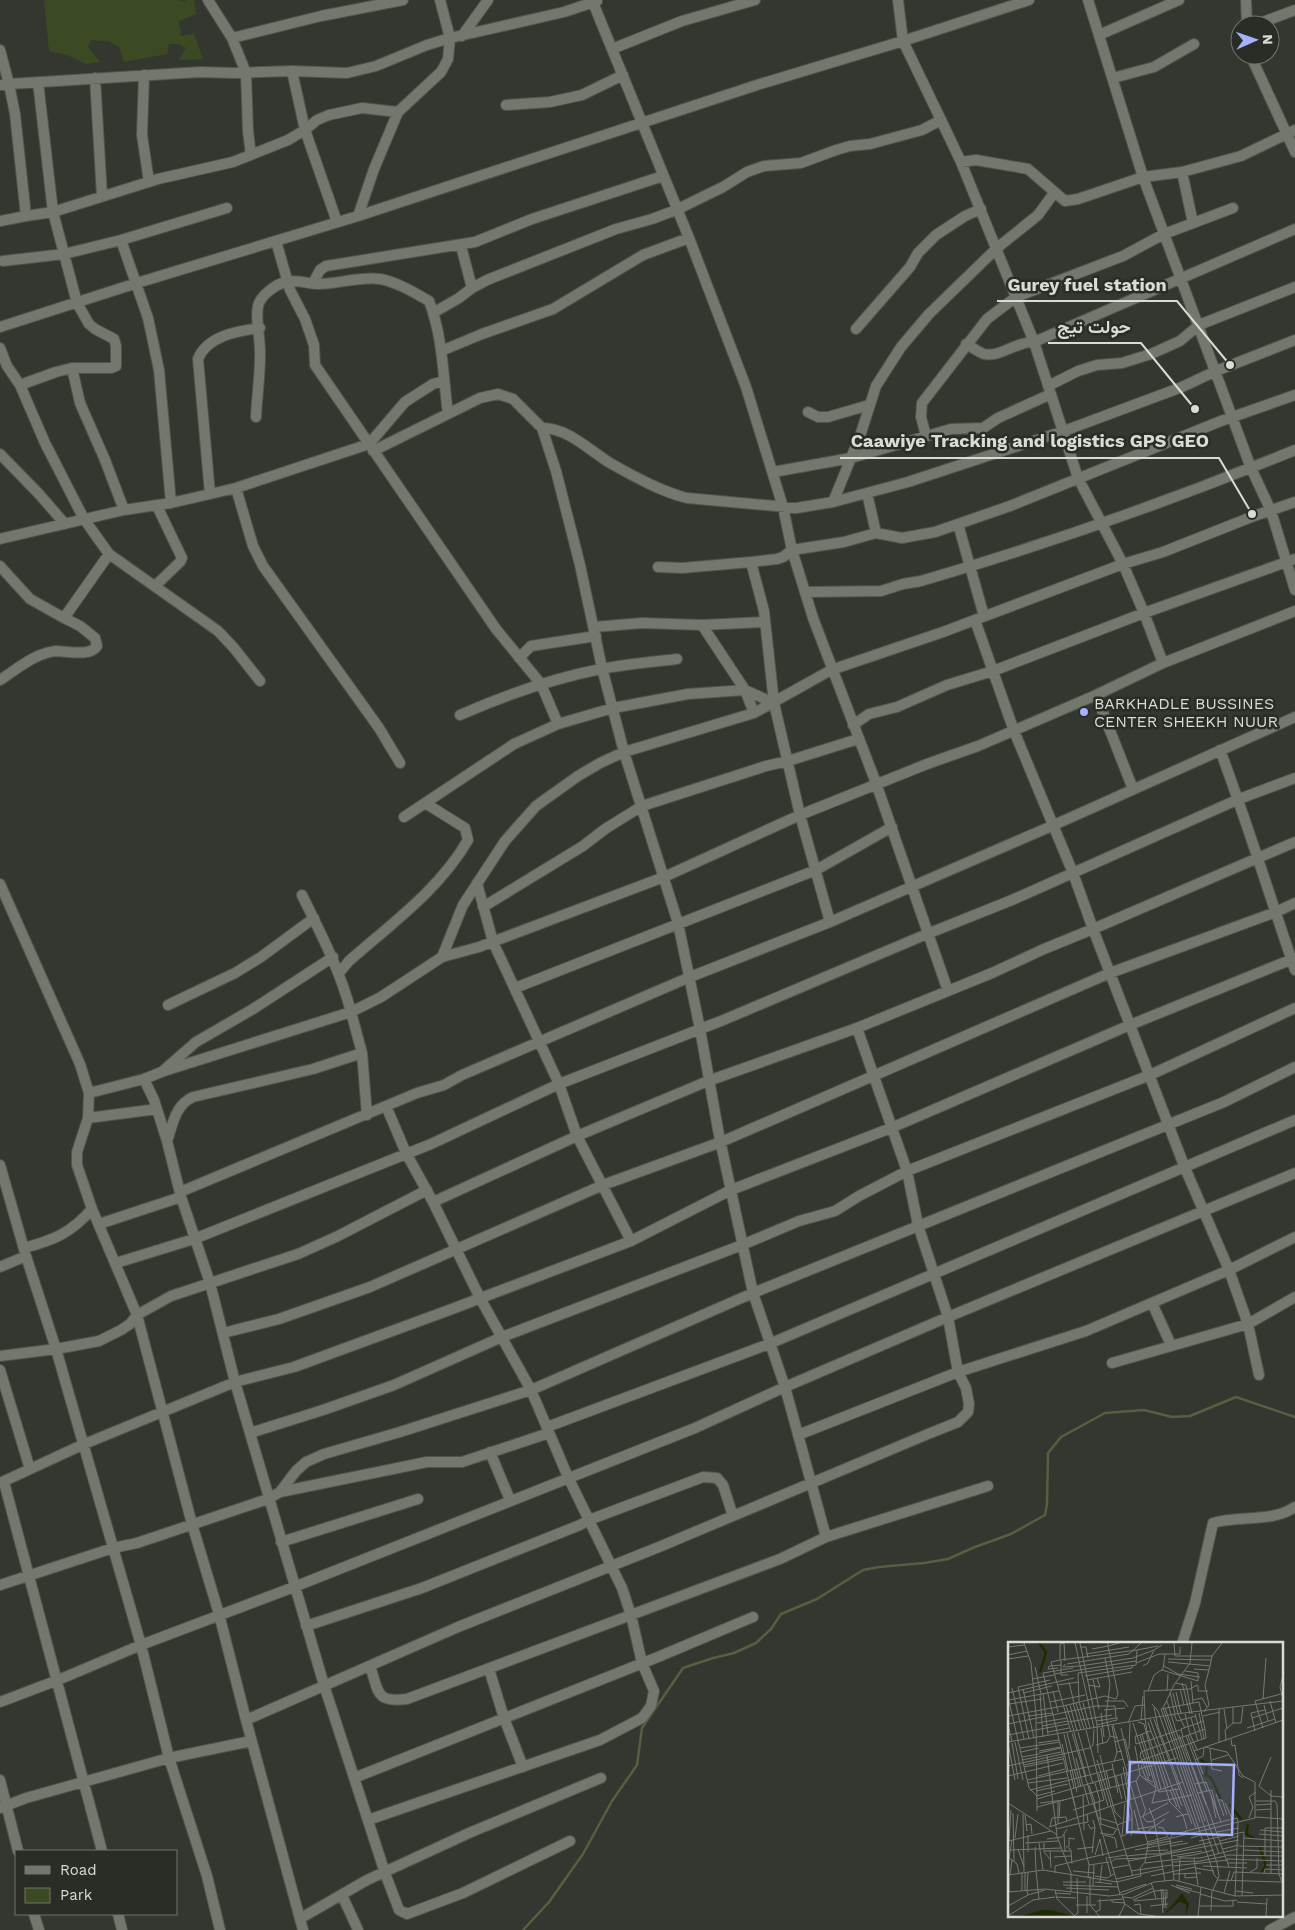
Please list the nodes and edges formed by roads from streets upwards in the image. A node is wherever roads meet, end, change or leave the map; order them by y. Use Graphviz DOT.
graph roads {
  1 [pos="208,0"];
  2 [pos="403,0"];
  3 [pos="440,0"];
  4 [pos="488,0"];
  5 [pos="755,0"];
  6 [pos="898,0"];
  7 [pos="1029,0"];
  8 [pos="1088,0"];
  9 [pos="1179,0"];
  10 [pos="1246,0"];
  11 [pos="594,1"];
  12 [pos="1295,10"];
  13 [pos="1247,15"];
  14 [pos="1280,16"];
  15 [pos="1098,35"];
  16 [pos="462,36"];
  17 [pos="232,38"];
  18 [pos="450,38"];
  19 [pos="903,41"];
  20 [pos="1194,44"];
  21 [pos="612,49"];
  22 [pos="0,50"];
  23 [pos="1255,65"];
  24 [pos="292,71"];
  25 [pos="246,73"];
  26 [pos="144,75"];
  27 [pos="624,75"];
  28 [pos="95,78"];
  29 [pos="1112,78"];
  30 [pos="38,82"];
  31 [pos="4,84"];
  32 [pos="506,105"];
  33 [pos="398,112"];
  34 [pos="941,120"];
  35 [pos="642,123"];
  36 [pos="306,130"];
  37 [pos="1290,131"];
  38 [pos="1295,152"];
  39 [pos="251,155"];
  40 [pos="961,162"];
  41 [pos="1182,172"];
  42 [pos="663,176"];
  43 [pos="1143,177"];
  44 [pos="149,182"];
  45 [pos="1054,193"];
  46 [pos="102,196"];
  47 [pos="228,208"];
  48 [pos="1233,208"];
  49 [pos="980,209"];
  50 [pos="676,210"];
  51 [pos="53,212"];
  52 [pos="26,216"];
  53 [pos="358,216"];
  54 [pos="0,221"];
  55 [pos="337,222"];
  56 [pos="1193,223"];
  57 [pos="1295,230"];
  58 [pos="1164,234"];
  59 [pos="689,238"];
  60 [pos="121,240"];
  61 [pos="276,241"];
  62 [pos="461,246"];
  63 [pos="997,248"];
  64 [pos="64,254"];
  65 [pos="3,260"];
  66 [pos="1182,278"];
  67 [pos="288,281"];
  68 [pos="137,283"];
  69 [pos="313,283"];
  70 [pos="1295,287"];
  71 [pos="472,288"];
  72 [pos="1016,298"];
  73 [pos="77,303"];
  74 [pos="433,313"];
  75 [pos="1199,325"];
  76 [pos="0,327"];
  77 [pos="260,328"];
  78 [pos="856,329"];
  79 [pos="1295,340"];
  80 [pos="1034,342"];
  81 [pos="966,344"];
  82 [pos="0,348"];
  83 [pos="441,351"];
  84 [pos="72,368"];
  85 [pos="1216,371"];
  86 [pos="444,381"];
  87 [pos="20,385"];
  88 [pos="1050,390"];
  89 [pos="1295,395"];
  90 [pos="869,405"];
  91 [pos="808,412"];
  92 [pos="448,414"];
  93 [pos="256,416"];
  94 [pos="1233,417"];
  95 [pos="542,428"];
  96 [pos="1064,431"];
  97 [pos="926,436"];
  98 [pos="371,447"];
  99 [pos="1295,450"];
  100 [pos="0,454"];
  101 [pos="851,458"];
  102 [pos="1251,468"];
  103 [pos="772,472"];
  104 [pos="1078,478"];
  105 [pos="236,488"];
  106 [pos="867,493"];
  107 [pos="210,494"];
  108 [pos="833,502"];
  109 [pos="1295,502"];
  110 [pos="171,503"];
  111 [pos="157,506"];
  112 [pos="783,506"];
  113 [pos="124,510"];
  114 [pos="1270,511"];
  115 [pos="84,520"];
  116 [pos="65,524"];
  117 [pos="958,524"];
  118 [pos="1101,524"];
  119 [pos="876,533"];
  120 [pos="0,539"];
  121 [pos="792,550"];
  122 [pos="108,554"];
  123 [pos="1290,561"];
  124 [pos="751,562"];
  125 [pos="1123,564"];
  126 [pos="0,566"];
  127 [pos="658,567"];
  128 [pos="969,567"];
  129 [pos="155,586"];
  130 [pos="1295,590"];
  131 [pos="806,592"];
  132 [pos="1295,611"];
  133 [pos="1144,613"];
  134 [pos="64,618"];
  135 [pos="980,618"];
  136 [pos="765,622"];
  137 [pos="702,625"];
  138 [pos="595,631"];
  139 [pos="519,658"];
  140 [pos="677,659"];
  141 [pos="1163,663"];
  142 [pos="602,668"];
  143 [pos="831,670"];
  144 [pos="993,671"];
  145 [pos="0,680"];
  146 [pos="260,681"];
  147 [pos="541,684"];
  148 [pos="745,690"];
  149 [pos="1096,695"];
  150 [pos="774,703"];
  151 [pos="613,708"];
  152 [pos="754,713"];
  153 [pos="460,715"];
  154 [pos="1295,717"];
  155 [pos="558,724"];
  156 [pos="853,725"];
  157 [pos="1014,731"];
  158 [pos="858,739"];
  159 [pos="1220,750"];
  160 [pos="624,752"];
  161 [pos="788,762"];
  162 [pos="400,763"];
  163 [pos="1295,778"];
  164 [pos="876,783"];
  165 [pos="1133,789"];
  166 [pos="1239,800"];
  167 [pos="425,803"];
  168 [pos="642,806"];
  169 [pos="800,815"];
  170 [pos="404,817"];
  171 [pos="1054,825"];
  172 [pos="892,827"];
  173 [pos="1295,842"];
  174 [pos="1257,859"];
  175 [pos="816,870"];
  176 [pos="1074,873"];
  177 [pos="664,877"];
  178 [pos="477,883"];
  179 [pos="0,884"];
  180 [pos="913,885"];
  181 [pos="302,895"];
  182 [pos="1295,903"];
  183 [pos="484,906"];
  184 [pos="1276,912"];
  185 [pos="314,918"];
  186 [pos="830,922"];
  187 [pos="678,923"];
  188 [pos="1093,929"];
  189 [pos="928,934"];
  190 [pos="493,942"];
  191 [pos="333,957"];
  192 [pos="442,957"];
  193 [pos="1294,963"];
  194 [pos="339,973"];
  195 [pos="1110,973"];
  196 [pos="690,977"];
  197 [pos="515,988"];
  198 [pos="948,990"];
  199 [pos="168,1005"];
  200 [pos="1295,1008"];
  201 [pos="351,1012"];
  202 [pos="1130,1025"];
  203 [pos="857,1028"];
  204 [pos="700,1029"];
  205 [pos="539,1043"];
  206 [pos="362,1054"];
  207 [pos="1295,1067"];
  208 [pos="162,1072"];
  209 [pos="1150,1075"];
  210 [pos="874,1077"];
  211 [pos="144,1079"];
  212 [pos="708,1081"];
  213 [pos="559,1084"];
  214 [pos="89,1093"];
  215 [pos="386,1106"];
  216 [pos="157,1109"];
  217 [pos="367,1115"];
  218 [pos="88,1118"];
  219 [pos="1295,1120"];
  220 [pos="1169,1124"];
  221 [pos="891,1128"];
  222 [pos="577,1136"];
  223 [pos="167,1141"];
  224 [pos="721,1142"];
  225 [pos="406,1153"];
  226 [pos="0,1164"];
  227 [pos="1185,1168"];
  228 [pos="907,1171"];
  229 [pos="1295,1173"];
  230 [pos="603,1185"];
  231 [pos="427,1190"];
  232 [pos="731,1190"];
  233 [pos="180,1194"];
  234 [pos="433,1202"];
  235 [pos="92,1209"];
  236 [pos="1204,1212"];
  237 [pos="99,1224"];
  238 [pos="918,1225"];
  239 [pos="1295,1236"];
  240 [pos="194,1239"];
  241 [pos="631,1241"];
  242 [pos="742,1245"];
  243 [pos="455,1250"];
  244 [pos="25,1252"];
  245 [pos="116,1263"];
  246 [pos="0,1267"];
  247 [pos="1229,1270"];
  248 [pos="933,1273"];
  249 [pos="210,1283"];
  250 [pos="753,1293"];
  251 [pos="1295,1297"];
  252 [pos="480,1298"];
  253 [pos="1152,1303"];
  254 [pos="136,1315"];
  255 [pos="948,1317"];
  256 [pos="1248,1324"];
  257 [pos="222,1333"];
  258 [pos="502,1337"];
  259 [pos="769,1344"];
  260 [pos="1171,1345"];
  261 [pos="56,1349"];
  262 [pos="0,1356"];
  263 [pos="1112,1363"];
  264 [pos="0,1370"];
  265 [pos="958,1372"];
  266 [pos="1259,1375"];
  267 [pos="235,1382"];
  268 [pos="785,1387"];
  269 [pos="531,1390"];
  270 [pos="163,1412"];
  271 [pos="548,1430"];
  272 [pos="250,1433"];
  273 [pos="798,1435"];
  274 [pos="82,1445"];
  275 [pos="490,1452"];
  276 [pos="30,1469"];
  277 [pos="568,1477"];
  278 [pos="2,1483"];
  279 [pos="811,1483"];
  280 [pos="988,1486"];
  281 [pos="280,1492"];
  282 [pos="268,1499"];
  283 [pos="418,1499"];
  284 [pos="510,1500"];
  285 [pos="1295,1507"];
  286 [pos="733,1516"];
  287 [pos="589,1520"];
  288 [pos="192,1524"];
  289 [pos="826,1537"];
  290 [pos="281,1542"];
  291 [pos="113,1548"];
  292 [pos="611,1565"];
  293 [pos="28,1575"];
  294 [pos="0,1585"];
  295 [pos="294,1587"];
  296 [pos="219,1614"];
  297 [pos="631,1615"];
  298 [pos="753,1616"];
  299 [pos="306,1626"];
  300 [pos="1183,1642"];
  301 [pos="141,1645"];
  302 [pos="642,1663"];
  303 [pos="370,1666"];
  304 [pos="489,1670"];
  305 [pos="58,1680"];
  306 [pos="324,1685"];
  307 [pos="0,1702"];
  308 [pos="504,1718"];
  309 [pos="246,1720"];
  310 [pos="251,1741"];
  311 [pos="169,1758"];
  312 [pos="522,1767"];
  313 [pos="354,1778"];
  314 [pos="601,1778"];
  315 [pos="0,1780"];
  316 [pos="84,1781"];
  317 [pos="3,1807"];
  318 [pos="368,1820"];
  319 [pos="570,1841"];
  320 [pos="18,1850"];
  321 [pos="102,1850"];
  322 [pos="385,1873"];
  323 [pos="342,1895"];
  324 [pos="34,1915"];
  325 [pos="118,1915"];
  326 [pos="1295,1917"];
  327 [pos="301,1918"];
  328 [pos="39,1930"];
  329 [pos="122,1930"];
  330 [pos="220,1930"];
  331 [pos="304,1930"];
  332 [pos="358,1930"];
  333 [pos="1270,1930"];
  1 -- 17 [label="street"];
  2 -- 17 [label="street"];
  3 -- 18 [label="street"];
  4 -- 16 [label="street"];
  5 -- 21 [label="street"];
  6 -- 19 [label="street"];
  7 -- 19 [label="street"];
  8 -- 15 [label="street"];
  9 -- 15 [label="street"];
  10 -- 13 [label="street"];
  11 -- 16 [label="street"];
  11 -- 21 [label="street"];
  12 -- 14 [label="street"];
  15 -- 29 [label="street"];
  16 -- 18 [label="street"];
  17 -- 25 [label="street"];
  18 -- 24 [label="street"];
  18 -- 33 [label="street"];
  19 -- 34 [label="street"];
  19 -- 35 [label="street"];
  20 -- 29 [label="street"];
  21 -- 27 [label="street"];
  22 -- 31 [label="street"];
  23 -- 37 [label="street"];
  24 -- 25 [label="street"];
  24 -- 36 [label="street"];
  25 -- 26 [label="street"];
  25 -- 39 [label="street"];
  26 -- 28 [label="street"];
  26 -- 44 [label="street"];
  27 -- 32 [label="street"];
  27 -- 35 [label="street"];
  28 -- 30 [label="street"];
  28 -- 46 [label="street"];
  29 -- 43 [label="street"];
  30 -- 31 [label="street"];
  30 -- 51 [label="street"];
  31 -- 52 [label="street"];
  33 -- 36 [label="street"];
  33 -- 53 [label="street"];
  34 -- 40 [label="street"];
  34 -- 50 [label="street"];
  35 -- 42 [label="street"];
  35 -- 53 [label="street"];
  36 -- 39 [label="street"];
  36 -- 55 [label="street"];
  37 -- 38 [label="street"];
  37 -- 41 [label="street"];
  39 -- 44 [label="street"];
  40 -- 45 [label="street"];
  40 -- 49 [label="street"];
  41 -- 43 [label="street"];
  41 -- 56 [label="street"];
  42 -- 50 [label="street"];
  42 -- 62 [label="street"];
  43 -- 45 [label="street"];
  43 -- 58 [label="street"];
  44 -- 46 [label="street"];
  45 -- 63 [label="street"];
  46 -- 51 [label="street"];
  47 -- 60 [label="street"];
  48 -- 56 [label="street"];
  49 -- 63 [label="street"];
  49 -- 78 [label="street"];
  50 -- 59 [label="street"];
  50 -- 71 [label="street"];
  51 -- 52 [label="street"];
  51 -- 64 [label="street"];
  52 -- 54 [label="street"];
  53 -- 55 [label="street"];
  55 -- 61 [label="street"];
  56 -- 58 [label="street"];
  57 -- 66 [label="street"];
  58 -- 66 [label="street"];
  58 -- 72 [label="street"];
  59 -- 83 [label="street"];
  59 -- 103 [label="street"];
  60 -- 64 [label="street"];
  60 -- 68 [label="street"];
  61 -- 67 [label="street"];
  61 -- 68 [label="street"];
  62 -- 69 [label="street"];
  62 -- 71 [label="street"];
  63 -- 72 [label="street"];
  63 -- 90 [label="street"];
  64 -- 65 [label="street"];
  64 -- 73 [label="street"];
  66 -- 75 [label="street"];
  66 -- 80 [label="street"];
  67 -- 69 [label="street"];
  67 -- 77 [label="street"];
  67 -- 98 [label="street"];
  68 -- 73 [label="street"];
  68 -- 110 [label="street"];
  69 -- 74 [label="street"];
  70 -- 75 [label="street"];
  71 -- 74 [label="street"];
  72 -- 80 [label="street"];
  72 -- 81 [label="street"];
  73 -- 76 [label="street"];
  73 -- 84 [label="street"];
  74 -- 83 [label="street"];
  75 -- 85 [label="street"];
  75 -- 88 [label="street"];
  77 -- 93 [label="street"];
  77 -- 107 [label="street"];
  79 -- 85 [label="street"];
  80 -- 81 [label="street"];
  80 -- 88 [label="street"];
  81 -- 97 [label="street"];
  82 -- 87 [label="street"];
  83 -- 86 [label="street"];
  84 -- 87 [label="street"];
  84 -- 113 [label="street"];
  85 -- 94 [label="street"];
  85 -- 96 [label="street"];
  86 -- 92 [label="street"];
  86 -- 98 [label="street"];
  87 -- 115 [label="street"];
  88 -- 96 [label="street"];
  88 -- 97 [label="street"];
  89 -- 94 [label="street"];
  90 -- 91 [label="street"];
  90 -- 101 [label="street"];
  92 -- 95 [label="street"];
  92 -- 98 [label="street"];
  94 -- 102 [label="street"];
  94 -- 104 [label="street"];
  95 -- 112 [label="street"];
  95 -- 138 [label="street"];
  96 -- 104 [label="street"];
  96 -- 106 [label="street"];
  97 -- 101 [label="street"];
  98 -- 105 [label="street"];
  98 -- 139 [label="street"];
  99 -- 102 [label="street"];
  100 -- 116 [label="street"];
  101 -- 103 [label="street"];
  101 -- 108 [label="street"];
  102 -- 114 [label="street"];
  102 -- 118 [label="street"];
  103 -- 112 [label="street"];
  104 -- 117 [label="street"];
  104 -- 118 [label="street"];
  105 -- 107 [label="street"];
  105 -- 162 [label="street"];
  106 -- 108 [label="street"];
  106 -- 119 [label="street"];
  107 -- 110 [label="street"];
  108 -- 112 [label="street"];
  109 -- 114 [label="street"];
  110 -- 111 [label="street"];
  111 -- 113 [label="street"];
  111 -- 129 [label="street"];
  112 -- 121 [label="street"];
  113 -- 115 [label="street"];
  114 -- 123 [label="street"];
  114 -- 125 [label="street"];
  115 -- 116 [label="street"];
  115 -- 122 [label="street"];
  116 -- 120 [label="street"];
  117 -- 119 [label="street"];
  117 -- 128 [label="street"];
  118 -- 125 [label="street"];
  118 -- 128 [label="street"];
  119 -- 121 [label="street"];
  121 -- 124 [label="street"];
  121 -- 131 [label="street"];
  122 -- 129 [label="street"];
  122 -- 134 [label="street"];
  123 -- 130 [label="street"];
  123 -- 133 [label="street"];
  124 -- 127 [label="street"];
  124 -- 136 [label="street"];
  125 -- 133 [label="street"];
  125 -- 135 [label="street"];
  126 -- 134 [label="street"];
  128 -- 131 [label="street"];
  128 -- 135 [label="street"];
  129 -- 146 [label="street"];
  131 -- 143 [label="street"];
  132 -- 141 [label="street"];
  133 -- 141 [label="street"];
  133 -- 144 [label="street"];
  134 -- 145 [label="street"];
  135 -- 143 [label="street"];
  135 -- 144 [label="street"];
  136 -- 137 [label="street"];
  136 -- 150 [label="street"];
  137 -- 138 [label="street"];
  137 -- 148 [label="street"];
  138 -- 139 [label="street"];
  138 -- 142 [label="street"];
  139 -- 147 [label="street"];
  140 -- 142 [label="street"];
  141 -- 149 [label="street"];
  142 -- 147 [label="street"];
  142 -- 151 [label="street"];
  143 -- 150 [label="street"];
  143 -- 156 [label="street"];
  144 -- 156 [label="street"];
  144 -- 157 [label="street"];
  147 -- 153 [label="street"];
  147 -- 155 [label="street"];
  148 -- 150 [label="street"];
  148 -- 151 [label="street"];
  148 -- 152 [label="street"];
  149 -- 157 [label="street"];
  149 -- 165 [label="street"];
  150 -- 152 [label="street"];
  150 -- 161 [label="street"];
  151 -- 155 [label="street"];
  151 -- 160 [label="street"];
  152 -- 160 [label="street"];
  154 -- 159 [label="street"];
  155 -- 167 [label="street"];
  156 -- 158 [label="street"];
  157 -- 164 [label="street"];
  157 -- 171 [label="street"];
  158 -- 161 [label="street"];
  158 -- 164 [label="street"];
  159 -- 165 [label="street"];
  159 -- 166 [label="street"];
  160 -- 168 [label="street"];
  160 -- 178 [label="street"];
  161 -- 168 [label="street"];
  161 -- 169 [label="street"];
  163 -- 166 [label="street"];
  164 -- 169 [label="street"];
  164 -- 172 [label="street"];
  165 -- 171 [label="street"];
  166 -- 174 [label="street"];
  166 -- 176 [label="street"];
  167 -- 170 [label="street"];
  167 -- 194 [label="street"];
  168 -- 177 [label="street"];
  168 -- 183 [label="street"];
  169 -- 175 [label="street"];
  169 -- 177 [label="street"];
  171 -- 176 [label="street"];
  171 -- 180 [label="street"];
  172 -- 175 [label="street"];
  172 -- 180 [label="street"];
  173 -- 174 [label="street"];
  174 -- 184 [label="street"];
  174 -- 188 [label="street"];
  175 -- 186 [label="street"];
  175 -- 187 [label="street"];
  176 -- 188 [label="street"];
  176 -- 189 [label="street"];
  177 -- 187 [label="street"];
  177 -- 190 [label="street"];
  178 -- 183 [label="street"];
  178 -- 192 [label="street"];
  179 -- 214 [label="street"];
  180 -- 186 [label="street"];
  180 -- 189 [label="street"];
  181 -- 185 [label="street"];
  182 -- 184 [label="street"];
  183 -- 190 [label="street"];
  184 -- 193 [label="street"];
  184 -- 195 [label="street"];
  185 -- 191 [label="street"];
  185 -- 199 [label="street"];
  186 -- 196 [label="street"];
  187 -- 196 [label="street"];
  187 -- 197 [label="street"];
  188 -- 195 [label="street"];
  188 -- 198 [label="street"];
  189 -- 198 [label="street"];
  189 -- 204 [label="street"];
  190 -- 192 [label="street"];
  190 -- 197 [label="street"];
  191 -- 194 [label="street"];
  191 -- 208 [label="street"];
  192 -- 201 [label="street"];
  193 -- 202 [label="street"];
  194 -- 201 [label="street"];
  195 -- 202 [label="street"];
  195 -- 210 [label="street"];
  196 -- 204 [label="street"];
  196 -- 205 [label="street"];
  197 -- 205 [label="street"];
  198 -- 203 [label="street"];
  200 -- 209 [label="street"];
  201 -- 206 [label="street"];
  201 -- 208 [label="street"];
  202 -- 209 [label="street"];
  202 -- 221 [label="street"];
  203 -- 210 [label="street"];
  203 -- 212 [label="street"];
  204 -- 212 [label="street"];
  204 -- 213 [label="street"];
  205 -- 213 [label="street"];
  205 -- 215 [label="street"];
  206 -- 217 [label="street"];
  206 -- 223 [label="street"];
  207 -- 220 [label="street"];
  208 -- 211 [label="street"];
  209 -- 220 [label="street"];
  209 -- 228 [label="street"];
  210 -- 221 [label="street"];
  210 -- 224 [label="street"];
  211 -- 214 [label="street"];
  211 -- 216 [label="street"];
  212 -- 222 [label="street"];
  212 -- 224 [label="street"];
  213 -- 222 [label="street"];
  213 -- 225 [label="street"];
  214 -- 218 [label="street"];
  215 -- 217 [label="street"];
  215 -- 225 [label="street"];
  216 -- 218 [label="street"];
  216 -- 223 [label="street"];
  217 -- 233 [label="street"];
  218 -- 235 [label="street"];
  219 -- 227 [label="street"];
  220 -- 227 [label="street"];
  220 -- 238 [label="street"];
  221 -- 228 [label="street"];
  221 -- 232 [label="street"];
  222 -- 230 [label="street"];
  222 -- 234 [label="street"];
  223 -- 233 [label="street"];
  224 -- 230 [label="street"];
  224 -- 232 [label="street"];
  225 -- 231 [label="street"];
  225 -- 240 [label="street"];
  226 -- 244 [label="street"];
  227 -- 236 [label="street"];
  227 -- 248 [label="street"];
  228 -- 238 [label="street"];
  228 -- 242 [label="street"];
  229 -- 236 [label="street"];
  230 -- 241 [label="street"];
  230 -- 243 [label="street"];
  231 -- 234 [label="street"];
  231 -- 249 [label="street"];
  232 -- 241 [label="street"];
  232 -- 242 [label="street"];
  233 -- 237 [label="street"];
  233 -- 240 [label="street"];
  234 -- 243 [label="street"];
  235 -- 237 [label="street"];
  235 -- 244 [label="street"];
  236 -- 247 [label="street"];
  236 -- 255 [label="street"];
  237 -- 245 [label="street"];
  238 -- 248 [label="street"];
  238 -- 250 [label="street"];
  239 -- 247 [label="street"];
  240 -- 245 [label="street"];
  240 -- 249 [label="street"];
  241 -- 252 [label="street"];
  242 -- 250 [label="street"];
  242 -- 258 [label="street"];
  243 -- 252 [label="street"];
  243 -- 257 [label="street"];
  244 -- 246 [label="street"];
  244 -- 261 [label="street"];
  245 -- 254 [label="street"];
  247 -- 253 [label="street"];
  247 -- 256 [label="street"];
  248 -- 255 [label="street"];
  248 -- 259 [label="street"];
  249 -- 254 [label="street"];
  249 -- 257 [label="street"];
  250 -- 259 [label="street"];
  250 -- 269 [label="street"];
  251 -- 256 [label="street"];
  252 -- 258 [label="street"];
  252 -- 267 [label="street"];
  253 -- 260 [label="street"];
  253 -- 265 [label="street"];
  254 -- 261 [label="street"];
  254 -- 270 [label="street"];
  255 -- 265 [label="street"];
  255 -- 268 [label="street"];
  256 -- 260 [label="street"];
  256 -- 266 [label="street"];
  257 -- 267 [label="street"];
  258 -- 269 [label="street"];
  258 -- 272 [label="street"];
  259 -- 268 [label="street"];
  259 -- 271 [label="street"];
  260 -- 263 [label="street"];
  261 -- 262 [label="street"];
  261 -- 274 [label="street"];
  264 -- 276 [label="street"];
  265 -- 273 [label="street"];
  265 -- 279 [label="street"];
  267 -- 270 [label="street"];
  267 -- 272 [label="street"];
  268 -- 273 [label="street"];
  268 -- 277 [label="street"];
  269 -- 271 [label="street"];
  269 -- 281 [label="street"];
  270 -- 274 [label="street"];
  270 -- 288 [label="street"];
  271 -- 275 [label="street"];
  271 -- 277 [label="street"];
  272 -- 282 [label="street"];
  273 -- 279 [label="street"];
  274 -- 276 [label="street"];
  274 -- 291 [label="street"];
  275 -- 281 [label="street"];
  275 -- 284 [label="street"];
  276 -- 278 [label="street"];
  277 -- 284 [label="street"];
  277 -- 287 [label="street"];
  278 -- 293 [label="street"];
  279 -- 286 [label="street"];
  279 -- 289 [label="street"];
  280 -- 289 [label="street"];
  281 -- 282 [label="street"];
  282 -- 288 [label="street"];
  282 -- 290 [label="street"];
  283 -- 290 [label="street"];
  284 -- 295 [label="street"];
  285 -- 300 [label="street"];
  286 -- 287 [label="street"];
  286 -- 292 [label="street"];
  287 -- 292 [label="street"];
  287 -- 299 [label="street"];
  288 -- 291 [label="street"];
  288 -- 296 [label="street"];
  289 -- 297 [label="street"];
  290 -- 295 [label="street"];
  291 -- 293 [label="street"];
  291 -- 301 [label="street"];
  292 -- 297 [label="street"];
  292 -- 303 [label="street"];
  293 -- 294 [label="street"];
  293 -- 305 [label="street"];
  295 -- 296 [label="street"];
  295 -- 299 [label="street"];
  296 -- 301 [label="street"];
  296 -- 309 [label="street"];
  297 -- 302 [label="street"];
  297 -- 304 [label="street"];
  298 -- 302 [label="street"];
  299 -- 306 [label="street"];
  301 -- 305 [label="street"];
  301 -- 311 [label="street"];
  302 -- 308 [label="street"];
  302 -- 312 [label="street"];
  303 -- 304 [label="street"];
  303 -- 306 [label="street"];
  304 -- 308 [label="street"];
  305 -- 307 [label="street"];
  305 -- 316 [label="street"];
  306 -- 309 [label="street"];
  306 -- 313 [label="street"];
  308 -- 312 [label="street"];
  308 -- 313 [label="street"];
  309 -- 310 [label="street"];
  310 -- 311 [label="street"];
  310 -- 327 [label="street"];
  311 -- 316 [label="street"];
  311 -- 330 [label="street"];
  312 -- 318 [label="street"];
  313 -- 318 [label="street"];
  314 -- 322 [label="street"];
  315 -- 317 [label="street"];
  316 -- 317 [label="street"];
  316 -- 321 [label="street"];
  317 -- 320 [label="street"];
  318 -- 322 [label="street"];
  319 -- 322 [label="street"];
  322 -- 323 [label="street"];
  323 -- 327 [label="street"];
  323 -- 332 [label="street"];
  324 -- 328 [label="street"];
  325 -- 329 [label="street"];
  326 -- 333 [label="street"];
  327 -- 331 [label="street"];
}
